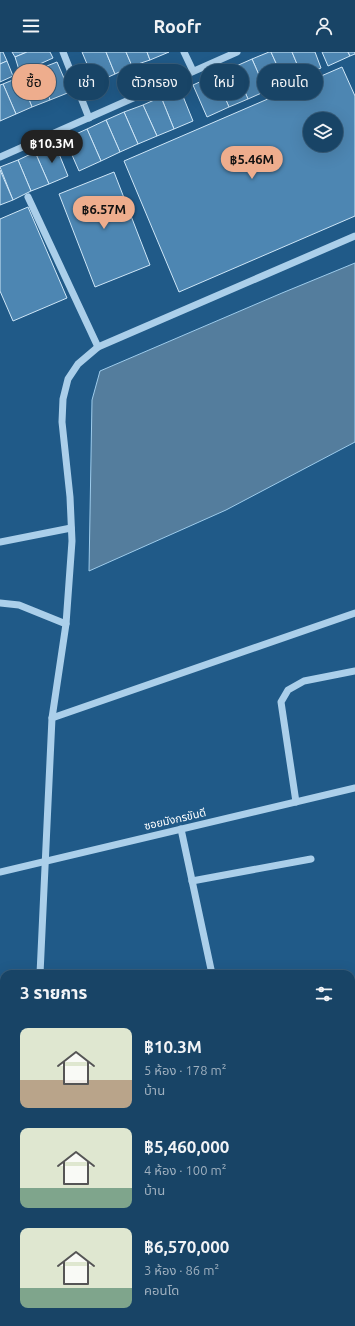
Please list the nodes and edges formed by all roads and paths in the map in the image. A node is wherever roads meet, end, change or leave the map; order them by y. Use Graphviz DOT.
graph roads {
  1 [pos="63,52"];
  2 [pos="184,52"];
  3 [pos="237,52"];
  4 [pos="193,72"];
  5 [pos="89,118"];
  6 [pos="0,157"];
  7 [pos="28,196"];
  8 [pos="355,236"];
  9 [pos="98,347"];
  10 [pos="72,528"];
  11 [pos="0,542"];
  12 [pos="0,603"];
  13 [pos="355,613"];
  14 [pos="66,624"];
  15 [pos="355,671"];
  16 [pos="52,718"];
  17 [pos="355,788"];
  18 [pos="296,802"];
  19 [pos="181,829"];
  20 [pos="311,859"];
  21 [pos="46,861"];
  22 [pos="0,872"];
  23 [pos="192,881"];
  24 [pos="40,970"];
  25 [pos="211,970"];
  1 -- 5 [label="street"];
  2 -- 4 [label="street"];
  3 -- 4 [label="street"];
  4 -- 5 [label="street"];
  5 -- 6 [label="street"];
  7 -- 9 [label="street"];
  8 -- 9 [label="street"];
  9 -- 10 [label="street"];
  10 -- 11 [label="street"];
  10 -- 14 [label="street"];
  12 -- 14 [label="street"];
  13 -- 16 [label="street"];
  14 -- 16 [label="street"];
  15 -- 18 [label="street"];
  16 -- 21 [label="street"];
  17 -- 18 [label="street, ซอยมังกรขันดี"];
  18 -- 19 [label="street, ซอยมังกรขันดี"];
  19 -- 21 [label="street, ซอยมังกรขันดี"];
  19 -- 23 [label="street"];
  20 -- 23 [label="street"];
  21 -- 22 [label="street, ซอยมังกรขันดี"];
  21 -- 24 [label="street"];
  23 -- 25 [label="street"];
}
